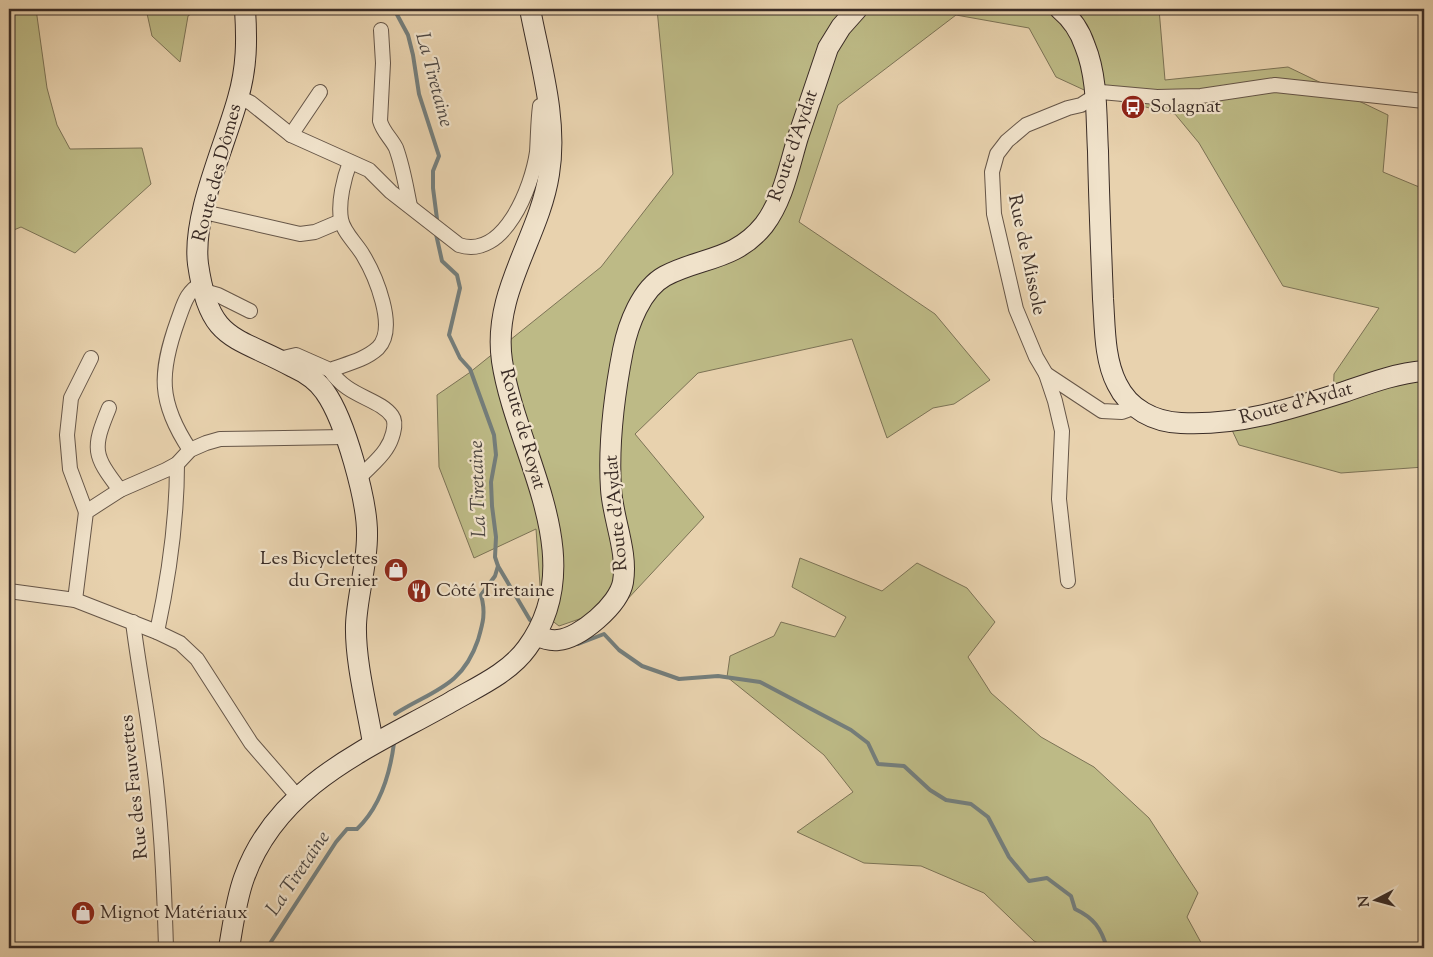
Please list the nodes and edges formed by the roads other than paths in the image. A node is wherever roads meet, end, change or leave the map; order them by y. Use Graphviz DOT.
graph roads {
  1 [pos="245,9"];
  2 [pos="530,9"];
  3 [pos="857,9"];
  4 [pos="1060,9"];
  5 [pos="381,30"];
  6 [pos="320,92"];
  7 [pos="1095,95"];
  8 [pos="239,97"];
  9 [pos="1424,101"];
  10 [pos="548,102"];
  11 [pos="291,135"];
  12 [pos="350,162"];
  13 [pos="410,206"];
  14 [pos="204,212"];
  15 [pos="341,221"];
  16 [pos="203,287"];
  17 [pos="250,311"];
  18 [pos="91,358"];
  19 [pos="279,359"];
  20 [pos="330,370"];
  21 [pos="1424,371"];
  22 [pos="1046,374"];
  23 [pos="109,408"];
  24 [pos="1136,408"];
  25 [pos="345,437"];
  26 [pos="190,450"];
  27 [pos="177,464"];
  28 [pos="358,478"];
  29 [pos="120,490"];
  30 [pos="86,512"];
  31 [pos="1068,581"];
  32 [pos="9,591"];
  33 [pos="75,600"];
  34 [pos="133,622"];
  35 [pos="158,632"];
  36 [pos="536,636"];
  37 [pos="373,743"];
  38 [pos="297,796"];
  39 [pos="166,948"];
  40 [pos="228,948"];
  1 -- 8 [label="main road, Route des Dômes"];
  2 -- 10 [label="main road, Route de Royat"];
  3 -- 36 [label="main road, Route d'Aydat"];
  4 -- 7 [label="main road, Route d'Aydat"];
  5 -- 13 [label="street"];
  6 -- 11 [label="street"];
  7 -- 9 [label="street"];
  7 -- 22 [label="street, Rue de Missole"];
  7 -- 24 [label="main road, Route d'Aydat"];
  8 -- 11 [label="street"];
  8 -- 14 [label="main road, Route des Dômes"];
  10 -- 13 [label="street"];
  10 -- 36 [label="main road, Route de Royat"];
  11 -- 12 [label="street"];
  12 -- 13 [label="street"];
  12 -- 15 [label="street"];
  14 -- 15 [label="street"];
  14 -- 16 [label="main road, Route des Dômes"];
  15 -- 20 [label="street"];
  16 -- 17 [label="street"];
  16 -- 19 [label="main road, Route des Dômes"];
  16 -- 26 [label="street"];
  18 -- 30 [label="street"];
  19 -- 20 [label="street"];
  19 -- 25 [label="main road, Route des Dômes"];
  20 -- 28 [label="street"];
  21 -- 24 [label="main road, Route d'Aydat"];
  22 -- 24 [label="street, Rue de Missole"];
  22 -- 31 [label="street"];
  23 -- 29 [label="street"];
  25 -- 26 [label="street"];
  25 -- 28 [label="main road, Route des Dômes"];
  26 -- 27 [label="street"];
  27 -- 29 [label="street"];
  27 -- 35 [label="street"];
  28 -- 37 [label="main road, Route des Dômes"];
  29 -- 30 [label="street"];
  30 -- 33 [label="street"];
  32 -- 33 [label="street"];
  33 -- 34 [label="street"];
  34 -- 35 [label="street"];
  34 -- 39 [label="street, Rue des Fauvettes"];
  35 -- 38 [label="street"];
  36 -- 37 [label="main road, Route de Royat"];
  37 -- 38 [label="main road, Route de Royat"];
  38 -- 40 [label="main road, Route de Royat"];
}
